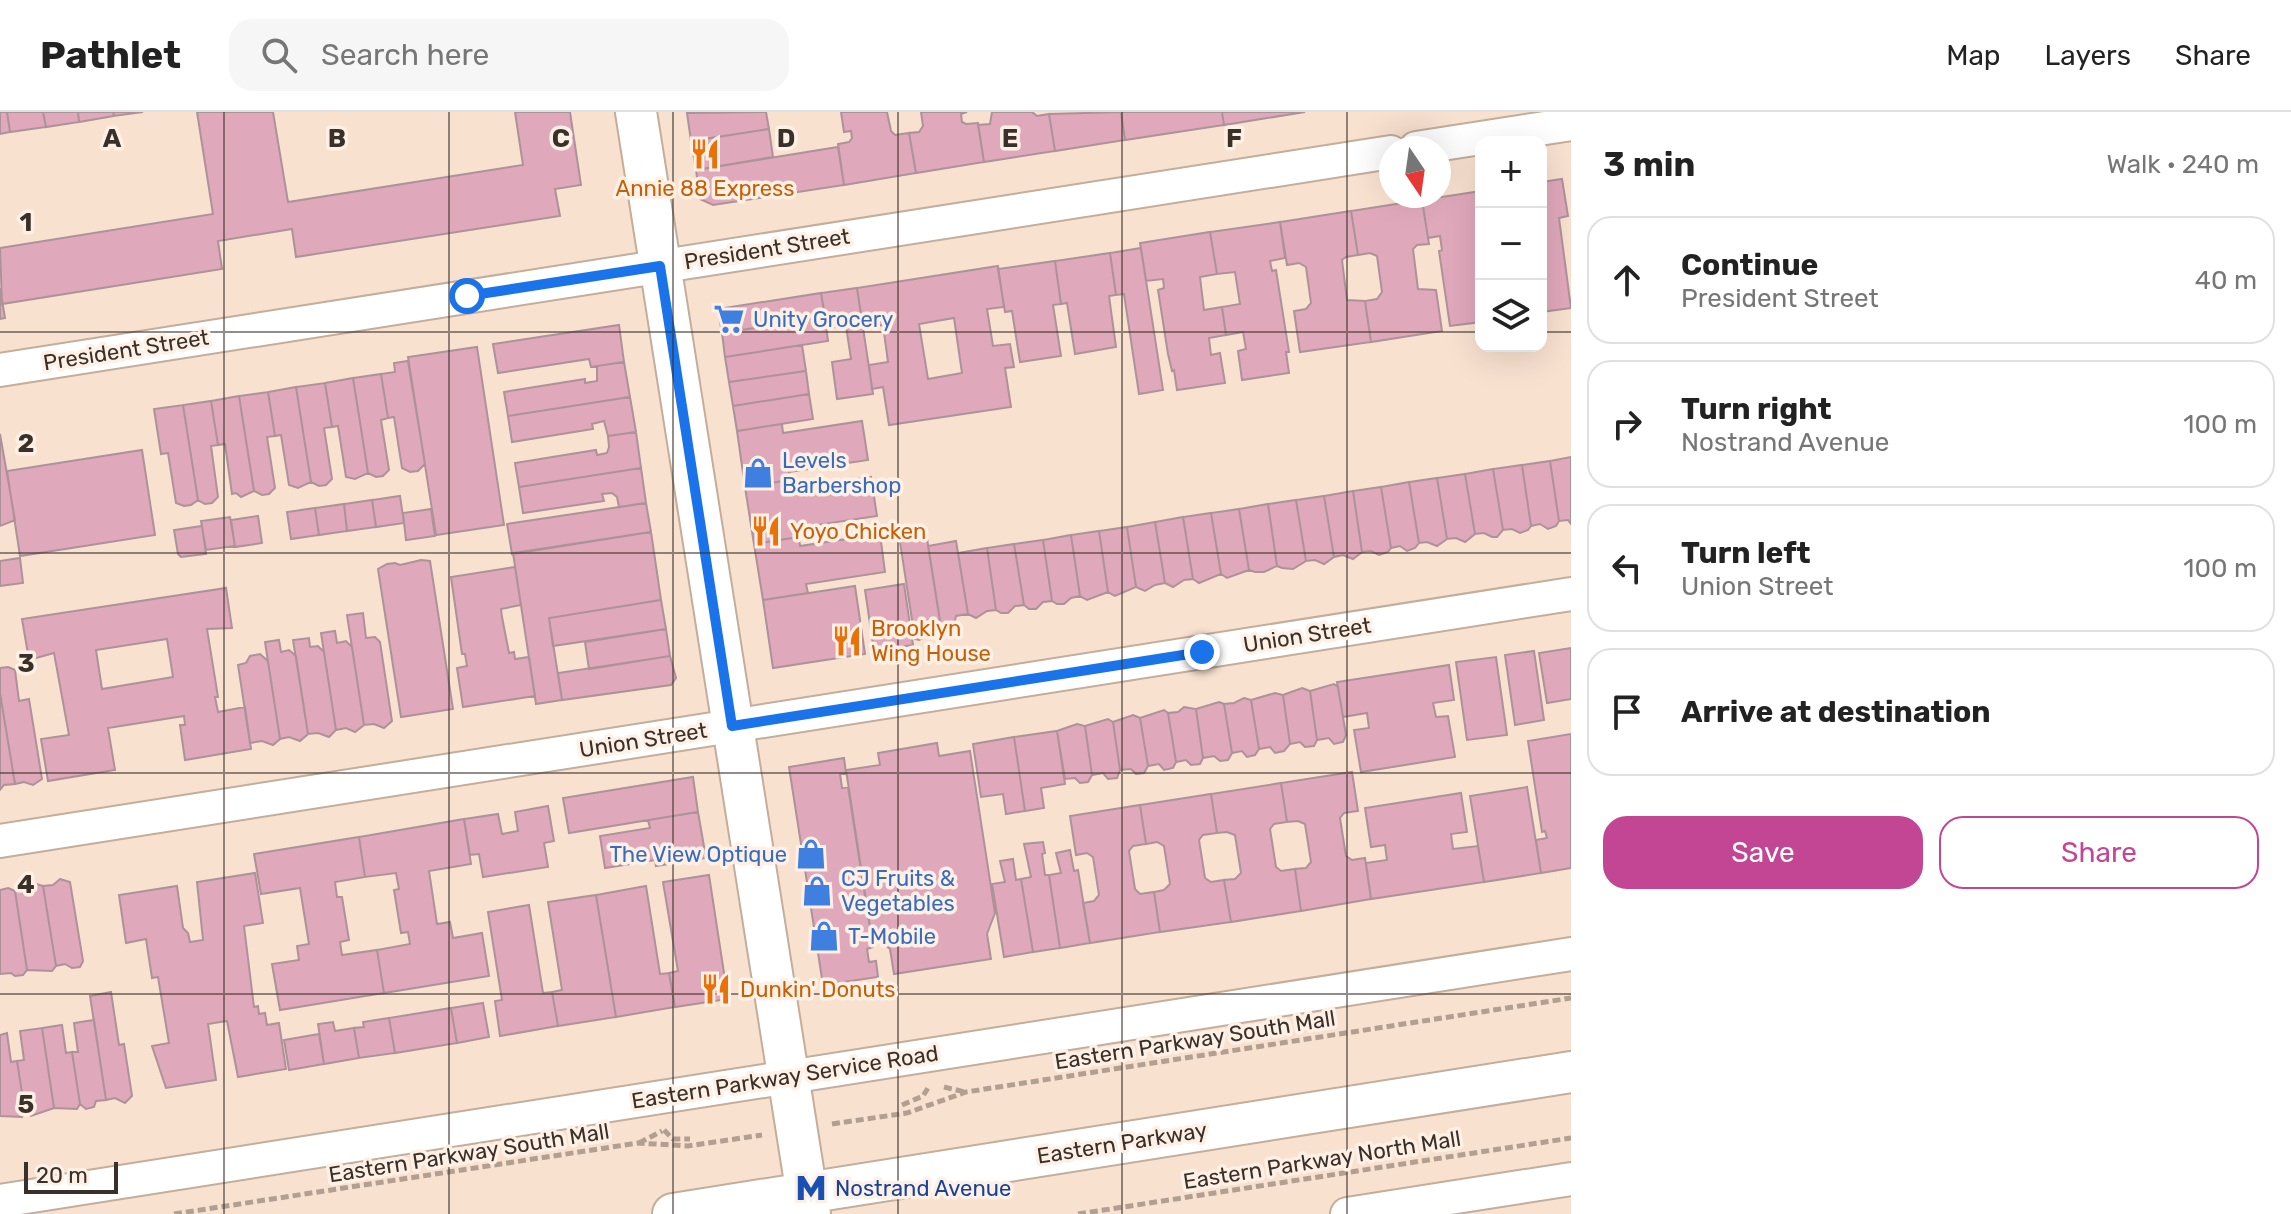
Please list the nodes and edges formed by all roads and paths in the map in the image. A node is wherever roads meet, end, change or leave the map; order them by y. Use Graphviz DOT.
graph roads {
  1 [pos="636,112"];
  2 [pos="1571,124"];
  3 [pos="1451,143"];
  4 [pos="1379,154"];
  5 [pos="660,266"];
  6 [pos="0,370"];
  7 [pos="1571,594"];
  8 [pos="732,726"];
  9 [pos="0,841"];
  10 [pos="1571,954"];
  11 [pos="1571,998"];
  12 [pos="1571,1072"];
  13 [pos="787,1077"];
  14 [pos="928,1088"];
  15 [pos="902,1105"];
  16 [pos="827,1125"];
  17 [pos="664,1130"];
  18 [pos="770,1134"];
  19 [pos="1571,1138"];
  20 [pos="690,1139"];
  21 [pos="1571,1179"];
  22 [pos="0,1201"];
  23 [pos="808,1204"];
  24 [pos="174,1214"];
  25 [pos="673,1214"];
  26 [pos="1078,1214"];
  27 [pos="1347,1214"];
  1 -- 5 [label="main road"];
  2 -- 3 [label="street"];
  4 -- 5 [label="street, President Street"];
  5 -- 6 [label="street, President Street"];
  5 -- 8 [label="main road"];
  7 -- 8 [label="street, Union Street"];
  8 -- 9 [label="street, Union Street"];
  8 -- 13 [label="main road"];
  10 -- 13 [label="street, Eastern Parkway Service Road"];
  11 -- 16 [label="path, Eastern Parkway South Mall"];
  12 -- 23 [label="main road, Eastern Parkway"];
  13 -- 22 [label="street, Eastern Parkway Service Road"];
  13 -- 23 [label="main road"];
  14 -- 15 [label="path"];
  17 -- 20 [label="path"];
  18 -- 24 [label="path, Eastern Parkway South Mall"];
  19 -- 26 [label="path, Eastern Parkway North Mall"];
  21 -- 27 [label="street"];
  23 -- 25 [label="main road, Eastern Parkway"];
}
